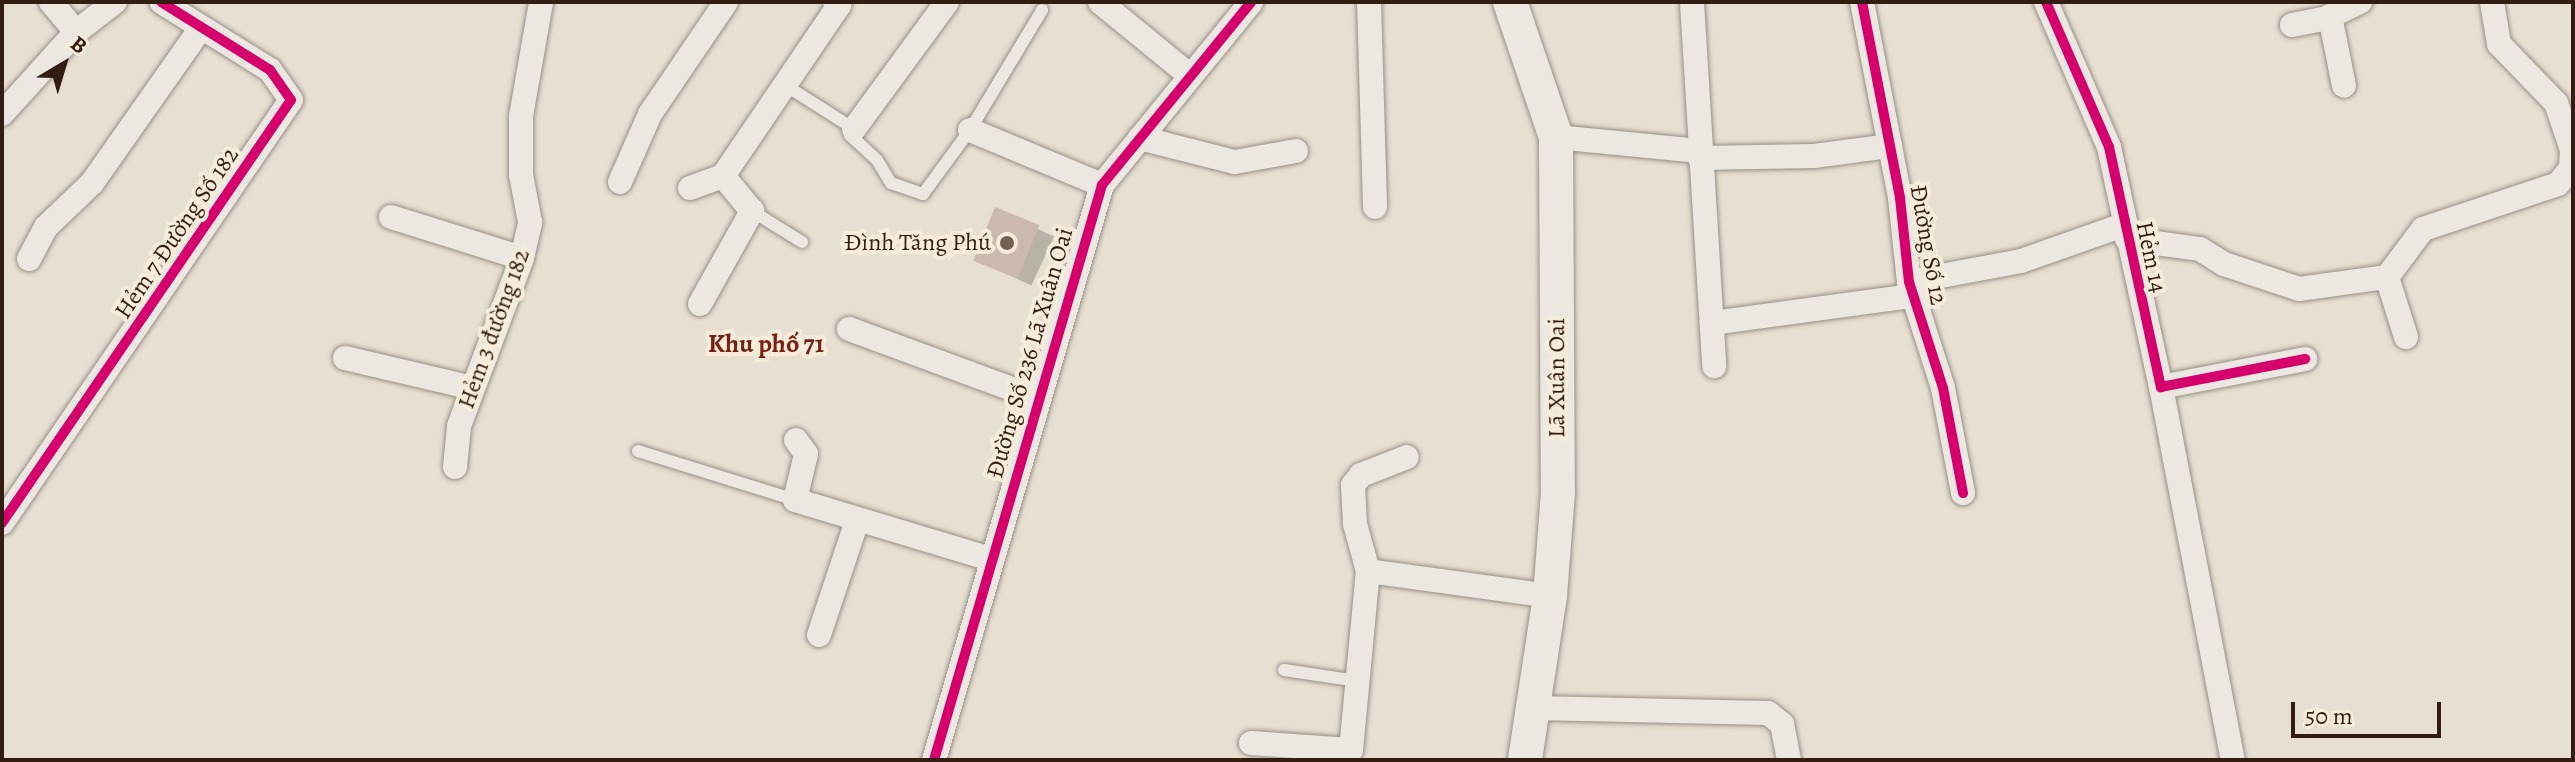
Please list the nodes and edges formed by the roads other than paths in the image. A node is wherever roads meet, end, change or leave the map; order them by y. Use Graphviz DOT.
graph roads {
  1 [pos="51,2"];
  2 [pos="115,2"];
  3 [pos="161,2"];
  4 [pos="541,2"];
  5 [pos="726,2"];
  6 [pos="947,2"];
  7 [pos="1101,2"];
  8 [pos="1251,2"];
  9 [pos="1369,2"];
  10 [pos="1510,2"];
  11 [pos="1692,2"];
  12 [pos="1862,2"];
  13 [pos="2046,2"];
  14 [pos="2360,2"];
  15 [pos="2492,2"];
  16 [pos="838,3"];
  17 [pos="1042,10"];
  18 [pos="2330,16"];
  19 [pos="2292,25"];
  20 [pos="201,28"];
  21 [pos="76,32"];
  22 [pos="1188,74"];
  23 [pos="785,85"];
  24 [pos="2344,86"];
  25 [pos="2,114"];
  26 [pos="854,129"];
  27 [pos="970,130"];
  28 [pos="1556,137"];
  29 [pos="1140,138"];
  30 [pos="1890,146"];
  31 [pos="1296,151"];
  32 [pos="1699,155"];
  33 [pos="723,176"];
  34 [pos="620,182"];
  35 [pos="1102,185"];
  36 [pos="690,188"];
  37 [pos="1375,207"];
  38 [pos="752,211"];
  39 [pos="391,217"];
  40 [pos="2125,232"];
  41 [pos="802,242"];
  42 [pos="522,258"];
  43 [pos="29,259"];
  44 [pos="2387,277"];
  45 [pos="1911,289"];
  46 [pos="700,304"];
  47 [pos="1712,323"];
  48 [pos="849,329"];
  49 [pos="2406,337"];
  50 [pos="345,358"];
  51 [pos="2305,359"];
  52 [pos="1714,366"];
  53 [pos="2161,387"];
  54 [pos="473,388"];
  55 [pos="1037,398"];
  56 [pos="796,440"];
  57 [pos="638,451"];
  58 [pos="1407,457"];
  59 [pos="455,467"];
  60 [pos="1963,493"];
  61 [pos="795,500"];
  62 [pos="857,521"];
  63 [pos="2,523"];
  64 [pos="991,559"];
  65 [pos="1368,571"];
  66 [pos="1550,596"];
  67 [pos="819,635"];
  68 [pos="1284,670"];
  69 [pos="1358,681"];
  70 [pos="1534,708"];
  71 [pos="1251,743"];
  72 [pos="1350,755"];
  73 [pos="934,760"];
  74 [pos="1525,760"];
  75 [pos="1789,760"];
  76 [pos="2233,760"];
  1 -- 21 [label="street"];
  2 -- 21 [label="street"];
  3 -- 20 [label="street, Hẻm 7 Đường Số 182"];
  4 -- 42 [label="street, Hẻm 3 đường 182"];
  5 -- 34 [label="street"];
  6 -- 26 [label="street"];
  7 -- 22 [label="street"];
  8 -- 22 [label="street, Đường Số 236 Lã Xuân Oai"];
  9 -- 37 [label="street"];
  10 -- 28 [label="main road, Lã Xuân Oai"];
  11 -- 32 [label="street"];
  12 -- 30 [label="street, Đường Số 12"];
  13 -- 40 [label="street, Hẻm 14"];
  14 -- 18 [label="street"];
  15 -- 44 [label="street"];
  16 -- 23 [label="street"];
  17 -- 27 [label="lane"];
  18 -- 19 [label="street"];
  18 -- 24 [label="street"];
  20 -- 43 [label="street"];
  20 -- 63 [label="street, Hẻm 7 Đường Số 182"];
  21 -- 25 [label="street"];
  22 -- 29 [label="street, Đường Số 236 Lã Xuân Oai"];
  23 -- 26 [label="lane"];
  23 -- 33 [label="street"];
  26 -- 27 [label="lane"];
  27 -- 35 [label="street"];
  28 -- 32 [label="street"];
  28 -- 66 [label="main road, Lã Xuân Oai"];
  29 -- 31 [label="street"];
  29 -- 35 [label="street, Đường Số 236 Lã Xuân Oai"];
  30 -- 32 [label="street"];
  30 -- 45 [label="street, Đường Số 12"];
  32 -- 47 [label="street"];
  33 -- 36 [label="street"];
  33 -- 38 [label="street"];
  35 -- 55 [label="street, Đường Số 236 Lã Xuân Oai"];
  38 -- 41 [label="lane"];
  38 -- 46 [label="street"];
  39 -- 42 [label="street"];
  40 -- 44 [label="street"];
  40 -- 45 [label="street"];
  40 -- 53 [label="street, Hẻm 14"];
  42 -- 54 [label="street, Hẻm 3 đường 182"];
  44 -- 49 [label="street"];
  45 -- 47 [label="street"];
  45 -- 60 [label="street, Đường Số 12"];
  47 -- 52 [label="street"];
  48 -- 55 [label="street"];
  50 -- 54 [label="street"];
  51 -- 53 [label="street"];
  53 -- 76 [label="street, Hẻm 14"];
  54 -- 59 [label="street, Hẻm 3 đường 182"];
  55 -- 64 [label="street, Đường Số 236 Lã Xuân Oai"];
  56 -- 61 [label="street"];
  57 -- 61 [label="lane"];
  58 -- 65 [label="street"];
  61 -- 62 [label="street"];
  62 -- 64 [label="street"];
  62 -- 67 [label="street"];
  64 -- 73 [label="street, Đường Số 236 Lã Xuân Oai"];
  65 -- 66 [label="street"];
  65 -- 69 [label="street"];
  66 -- 70 [label="main road, Lã Xuân Oai"];
  68 -- 69 [label="lane"];
  69 -- 72 [label="street"];
  70 -- 74 [label="main road, Lã Xuân Oai"];
  70 -- 75 [label="street"];
  71 -- 72 [label="street"];
}
